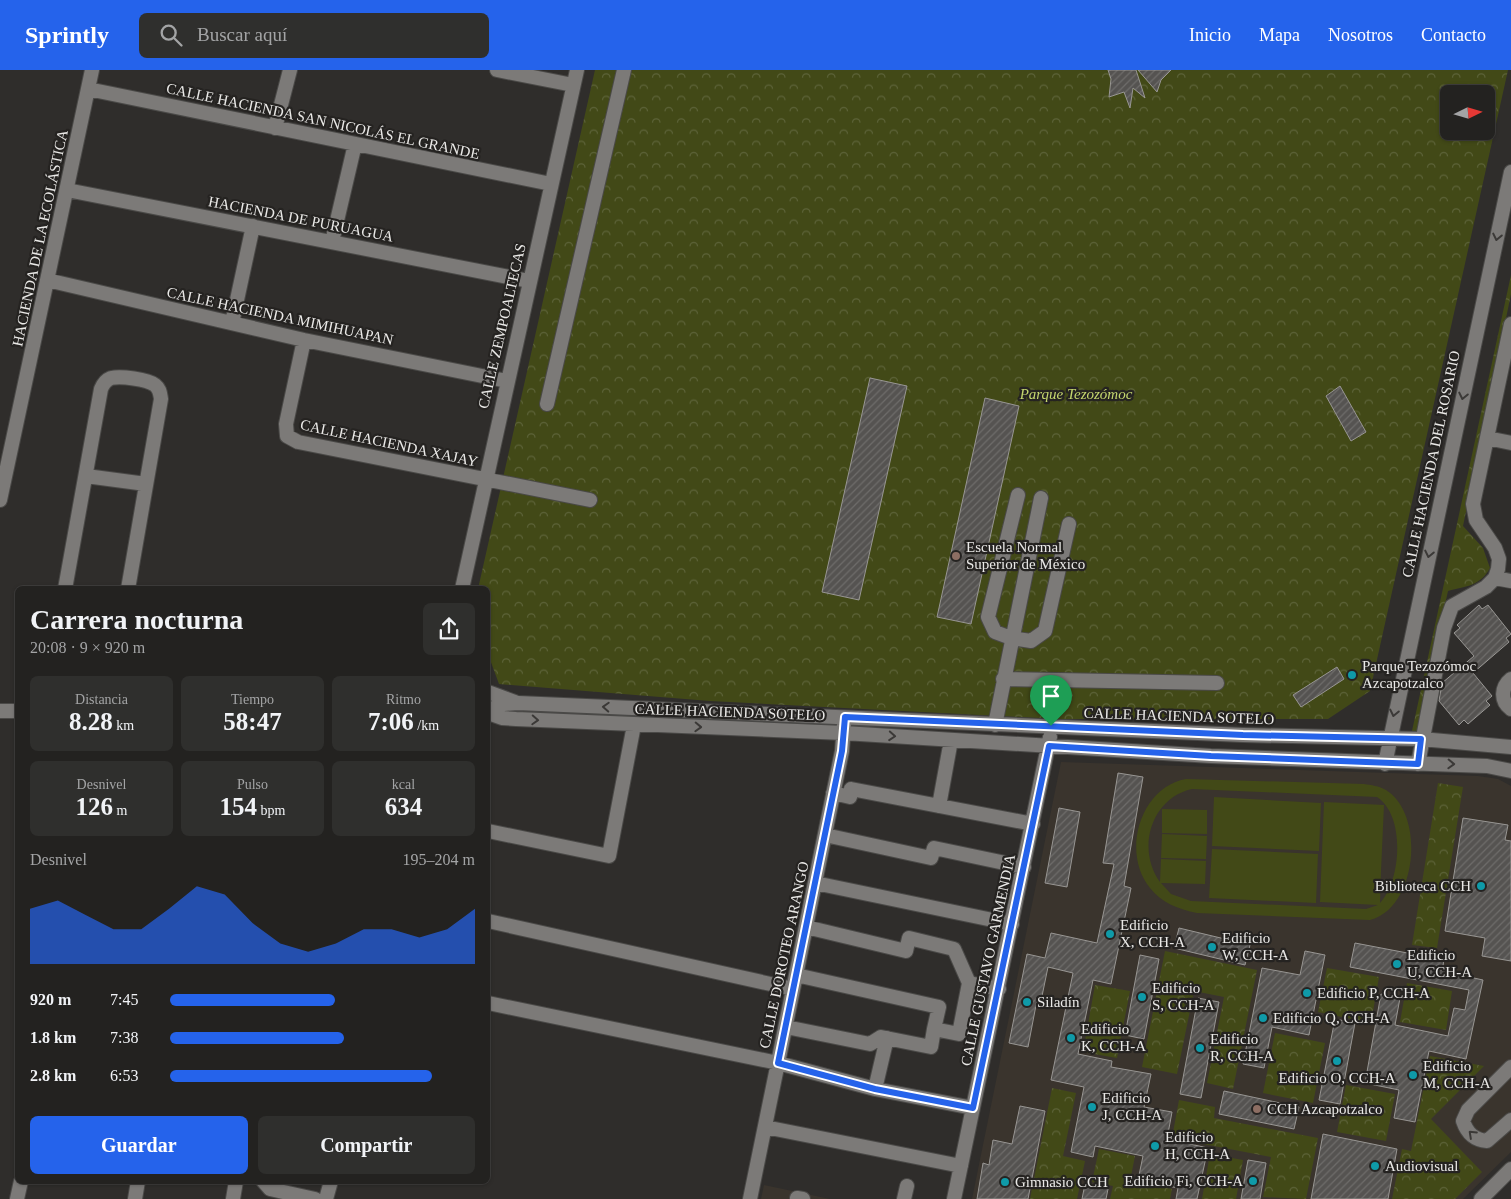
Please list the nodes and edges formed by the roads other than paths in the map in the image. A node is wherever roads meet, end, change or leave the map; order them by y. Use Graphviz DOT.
graph roads {
  1 [pos="92,70"];
  2 [pos="290,70"];
  3 [pos="498,70"];
  4 [pos="577,70"];
  5 [pos="624,70"];
  6 [pos="573,85"];
  7 [pos="88,89"];
  8 [pos="275,128"];
  9 [pos="354,144"];
  10 [pos="1511,172"];
  11 [pos="551,184"];
  12 [pos="67,190"];
  13 [pos="253,226"];
  14 [pos="332,242"];
  15 [pos="47,280"];
  16 [pos="529,281"];
  17 [pos="232,323"];
  18 [pos="1511,324"];
  19 [pos="304,340"];
  20 [pos="507,381"];
  21 [pos="547,404"];
  22 [pos="1487,438"];
  23 [pos="1511,443"];
  24 [pos="6,448"];
  25 [pos="86,476"];
  26 [pos="484,480"];
  27 [pos="146,484"];
  28 [pos="1018,495"];
  29 [pos="1041,498"];
  30 [pos="0,500"];
  31 [pos="590,500"];
  32 [pos="1070,524"];
  33 [pos="1505,560"];
  34 [pos="1495,578"];
  35 [pos="1511,581"];
  36 [pos="66,586"];
  37 [pos="129,586"];
  38 [pos="463,586"];
  39 [pos="1011,638"];
  40 [pos="1003,679"];
  41 [pos="1511,679"];
  42 [pos="1216,683"];
  43 [pos="490,693"];
  44 [pos="518,703"];
  45 [pos="1511,709"];
  46 [pos="490,710"];
  47 [pos="0,711"];
  48 [pos="15,711"];
  49 [pos="490,712"];
  50 [pos="845,717"];
  51 [pos="634,725"];
  52 [pos="995,725"];
  53 [pos="1051,726"];
  54 [pos="844,733"];
  55 [pos="1389,738"];
  56 [pos="1421,739"];
  57 [pos="951,740"];
  58 [pos="1049,746"];
  59 [pos="1511,747"];
  60 [pos="1385,764"];
  61 [pos="1418,764"];
  62 [pos="1511,771"];
  63 [pos="833,793"];
  64 [pos="940,806"];
  65 [pos="1033,824"];
  66 [pos="490,831"];
  67 [pos="825,835"];
  68 [pos="1024,867"];
  69 [pos="815,883"];
  70 [pos="490,921"];
  71 [pos="1012,924"];
  72 [pos="806,927"];
  73 [pos="795,982"];
  74 [pos="969,983"];
  75 [pos="999,989"];
  76 [pos="490,1003"];
  77 [pos="786,1027"];
  78 [pos="934,1029"];
  79 [pos="887,1038"];
  80 [pos="778,1063"];
  81 [pos="1511,1067"];
  82 [pos="875,1089"];
  83 [pos="973,1108"];
  84 [pos="1511,1120"];
  85 [pos="765,1127"];
  86 [pos="961,1166"];
  87 [pos="1511,1169"];
  88 [pos="20,1184"];
  89 [pos="138,1184"];
  90 [pos="236,1184"];
  91 [pos="266,1184"];
  92 [pos="330,1184"];
  93 [pos="236,1198"];
  94 [pos="17,1199"];
  95 [pos="135,1199"];
  96 [pos="315,1199"];
  97 [pos="326,1199"];
  98 [pos="750,1199"];
  99 [pos="954,1199"];
  100 [pos="1481,1199"];
  1 -- 7 [label="street, HACIENDA DE LA ECOLÁSTICA"];
  2 -- 8 [label="street"];
  3 -- 6 [label="street"];
  4 -- 6 [label="street, CALLE ZEMPOALTECAS"];
  5 -- 21 [label="street"];
  6 -- 11 [label="street, CALLE ZEMPOALTECAS"];
  7 -- 8 [label="street, CALLE HACIENDA SAN NICOLÁS EL GRANDE"];
  7 -- 12 [label="street, HACIENDA DE LA ECOLÁSTICA"];
  8 -- 9 [label="street, CALLE HACIENDA SAN NICOLÁS EL GRANDE"];
  9 -- 11 [label="street, CALLE HACIENDA SAN NICOLÁS EL GRANDE"];
  9 -- 14 [label="street"];
  10 -- 55 [label="street, CALLE HACIENDA DEL ROSARIO, one-way"];
  11 -- 16 [label="street, CALLE ZEMPOALTECAS"];
  12 -- 13 [label="street, HACIENDA DE PURUAGUA"];
  12 -- 15 [label="street, HACIENDA DE LA ECOLÁSTICA"];
  13 -- 14 [label="street, HACIENDA DE PURUAGUA"];
  13 -- 17 [label="street"];
  14 -- 16 [label="street, HACIENDA DE PURUAGUA"];
  15 -- 17 [label="street, CALLE HACIENDA MIMIHUAPAN"];
  15 -- 24 [label="street, HACIENDA DE LA ECOLÁSTICA"];
  16 -- 20 [label="street, CALLE ZEMPOALTECAS"];
  17 -- 19 [label="street, CALLE HACIENDA MIMIHUAPAN"];
  18 -- 22 [label="street"];
  19 -- 20 [label="street, CALLE HACIENDA MIMIHUAPAN"];
  19 -- 26 [label="street, CALLE HACIENDA XAJAY"];
  20 -- 26 [label="street, CALLE ZEMPOALTECAS"];
  22 -- 23 [label="street"];
  22 -- 33 [label="street"];
  24 -- 30 [label="street, HACIENDA DE LA ECOLÁSTICA"];
  25 -- 27 [label="street"];
  25 -- 27 [label="street"];
  25 -- 36 [label="street"];
  26 -- 31 [label="street, CALLE HACIENDA XAJAY"];
  26 -- 38 [label="street, CALLE ZEMPOALTECAS"];
  27 -- 37 [label="street"];
  28 -- 39 [label="street"];
  29 -- 39 [label="street"];
  32 -- 39 [label="street"];
  33 -- 34 [label="street"];
  34 -- 35 [label="street"];
  34 -- 56 [label="street"];
  39 -- 40 [label="street"];
  40 -- 42 [label="street"];
  40 -- 52 [label="street"];
  41 -- 45 [label="street"];
  43 -- 44 [label="street"];
  44 -- 46 [label="street, CALLE HACIENDA SOTELO"];
  50 -- 44 [label="street, CALLE HACIENDA SOTELO, one-way"];
  47 -- 48 [label="street"];
  49 -- 51 [label="street, CALLE HACIENDA SOTELO, one-way"];
  50 -- 52 [label="street, CALLE HACIENDA SOTELO"];
  50 -- 54 [label="street, CALLE DOROTEO ARANGO"];
  51 -- 54 [label="street, CALLE HACIENDA SOTELO, one-way"];
  51 -- 66 [label="street"];
  52 -- 53 [label="street, CALLE HACIENDA SOTELO"];
  53 -- 55 [label="street, CALLE HACIENDA SOTELO"];
  53 -- 58 [label="street, CALLE GUSTAVO GARMENDIA"];
  54 -- 57 [label="street, CALLE HACIENDA SOTELO, one-way"];
  54 -- 63 [label="street, CALLE DOROTEO ARANGO"];
  55 -- 56 [label="street, CALLE HACIENDA SOTELO"];
  55 -- 60 [label="street, CALLE HACIENDA DEL ROSARIO"];
  56 -- 59 [label="street, CALLE HACIENDA SOTELO"];
  56 -- 61 [label="street"];
  57 -- 58 [label="street, CALLE HACIENDA SOTELO"];
  57 -- 64 [label="street"];
  58 -- 60 [label="street, CALLE HACIENDA SOTELO"];
  58 -- 65 [label="street, CALLE GUSTAVO GARMENDIA"];
  60 -- 61 [label="street, CALLE HACIENDA SOTELO"];
  61 -- 62 [label="street, CALLE HACIENDA SOTELO, one-way"];
  63 -- 64 [label="street"];
  63 -- 67 [label="street, CALLE DOROTEO ARANGO"];
  64 -- 65 [label="street"];
  65 -- 68 [label="street, CALLE GUSTAVO GARMENDIA"];
  67 -- 68 [label="street"];
  67 -- 69 [label="street, CALLE DOROTEO ARANGO"];
  68 -- 71 [label="street, CALLE GUSTAVO GARMENDIA"];
  69 -- 71 [label="street"];
  69 -- 72 [label="street, CALLE DOROTEO ARANGO"];
  70 -- 73 [label="street"];
  71 -- 75 [label="street, CALLE GUSTAVO GARMENDIA"];
  72 -- 73 [label="street, CALLE DOROTEO ARANGO"];
  72 -- 74 [label="street"];
  73 -- 77 [label="street, CALLE DOROTEO ARANGO"];
  73 -- 78 [label="street"];
  74 -- 75 [label="street"];
  74 -- 78 [label="street"];
  75 -- 83 [label="street, CALLE GUSTAVO GARMENDIA"];
  76 -- 80 [label="street"];
  77 -- 79 [label="street"];
  77 -- 80 [label="street, CALLE DOROTEO ARANGO"];
  78 -- 79 [label="street"];
  79 -- 82 [label="street"];
  80 -- 82 [label="street"];
  80 -- 85 [label="street, CALLE DOROTEO ARANGO"];
  84 -- 81 [label="street, one-way"];
  82 -- 83 [label="street"];
  83 -- 86 [label="street, CALLE GUSTAVO GARMENDIA"];
  85 -- 86 [label="street"];
  85 -- 98 [label="street, CALLE DOROTEO ARANGO"];
  86 -- 99 [label="street, CALLE GUSTAVO GARMENDIA"];
  87 -- 100 [label="street"];
  88 -- 94 [label="street"];
  89 -- 95 [label="street"];
  90 -- 93 [label="street"];
  91 -- 96 [label="street"];
  92 -- 97 [label="street"];
}
